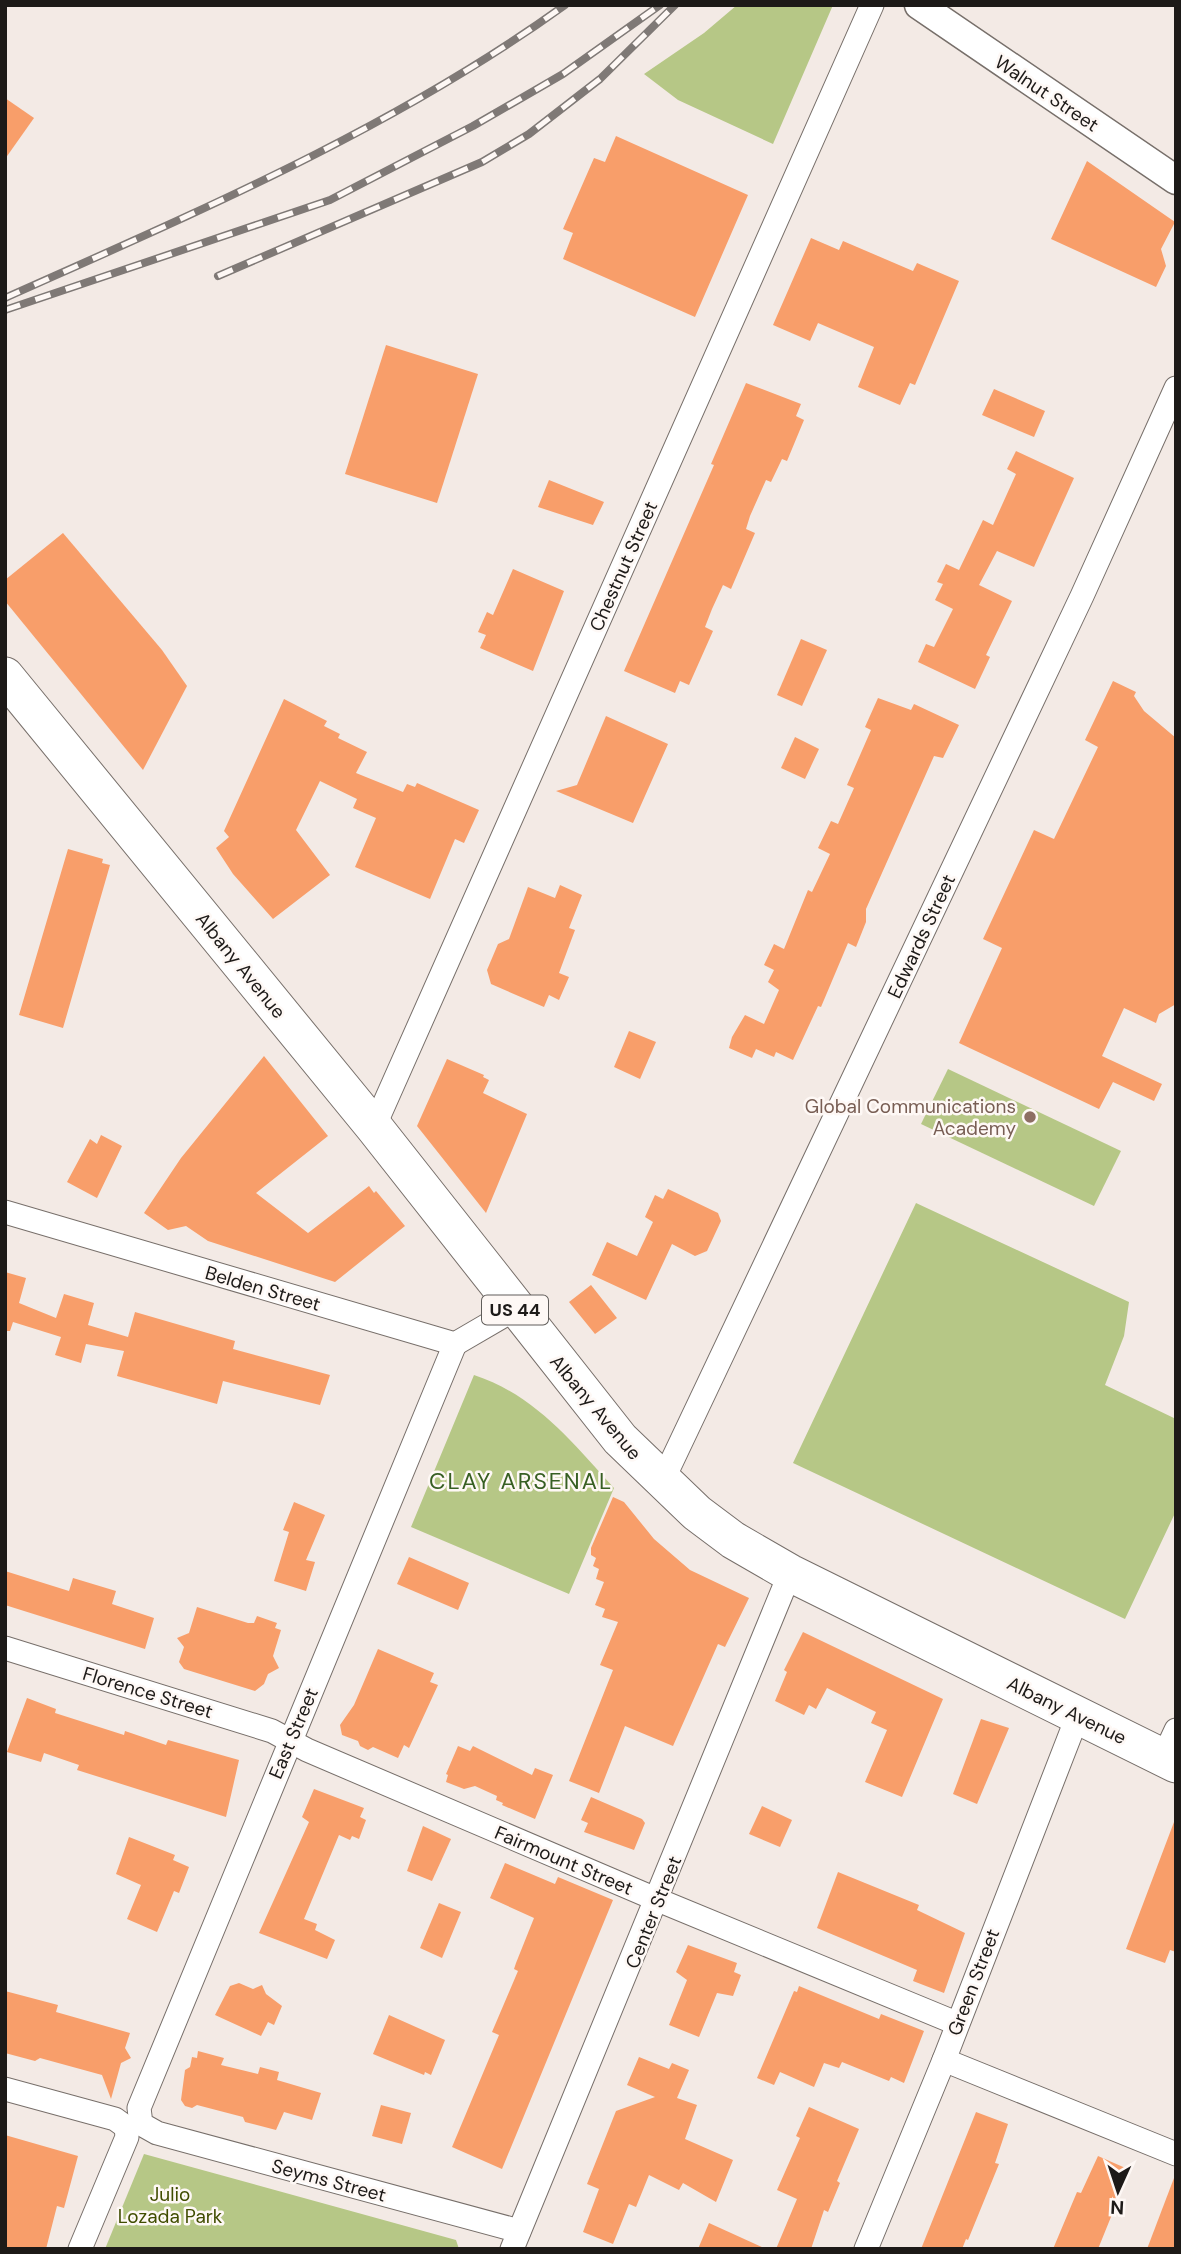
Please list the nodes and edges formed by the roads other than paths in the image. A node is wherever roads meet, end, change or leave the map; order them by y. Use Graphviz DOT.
graph roads {
  1 [pos="872,5"];
  2 [pos="919,5"];
  3 [pos="1176,180"];
  4 [pos="1176,388"];
  5 [pos="5,676"];
  6 [pos="374,1127"];
  7 [pos="5,1212"];
  8 [pos="514,1309"];
  9 [pos="454,1344"];
  10 [pos="662,1482"];
  11 [pos="790,1573"];
  12 [pos="5,1648"];
  13 [pos="1078,1715"];
  14 [pos="290,1741"];
  15 [pos="1172,1751"];
  16 [pos="658,1900"];
  17 [pos="957,2023"];
  18 [pos="944,2060"];
  19 [pos="5,2089"];
  20 [pos="134,2125"];
  21 [pos="1176,2154"];
  22 [pos="516,2240"];
  23 [pos="80,2249"];
  24 [pos="866,2249"];
  1 -- 6 [label="street, Chestnut Street"];
  2 -- 3 [label="street, Walnut Street"];
  4 -- 10 [label="street, Edwards Street"];
  5 -- 6 [label="highway, Albany Avenue / US 44"];
  6 -- 8 [label="highway, Albany Avenue / US 44"];
  7 -- 9 [label="street, Belden Street"];
  8 -- 9 [label="street"];
  8 -- 10 [label="highway, Albany Avenue / US 44"];
  9 -- 14 [label="street, East Street"];
  10 -- 11 [label="highway, Albany Avenue / US 44"];
  11 -- 13 [label="highway, Albany Avenue / US 44"];
  11 -- 16 [label="street, Center Street"];
  12 -- 14 [label="street, Florence Street"];
  13 -- 15 [label="highway, Albany Avenue / US 44"];
  13 -- 17 [label="street, Green Street"];
  14 -- 16 [label="street, Fairmount Street"];
  14 -- 20 [label="street, East Street"];
  16 -- 17 [label="street, Fairmount Street"];
  16 -- 22 [label="street, Center Street"];
  17 -- 18 [label="street, Green Street"];
  18 -- 21 [label="street"];
  18 -- 24 [label="street, Green Street"];
  19 -- 20 [label="street, Seyms Street"];
  20 -- 22 [label="street, Seyms Street"];
  20 -- 23 [label="street, East Street"];
}
